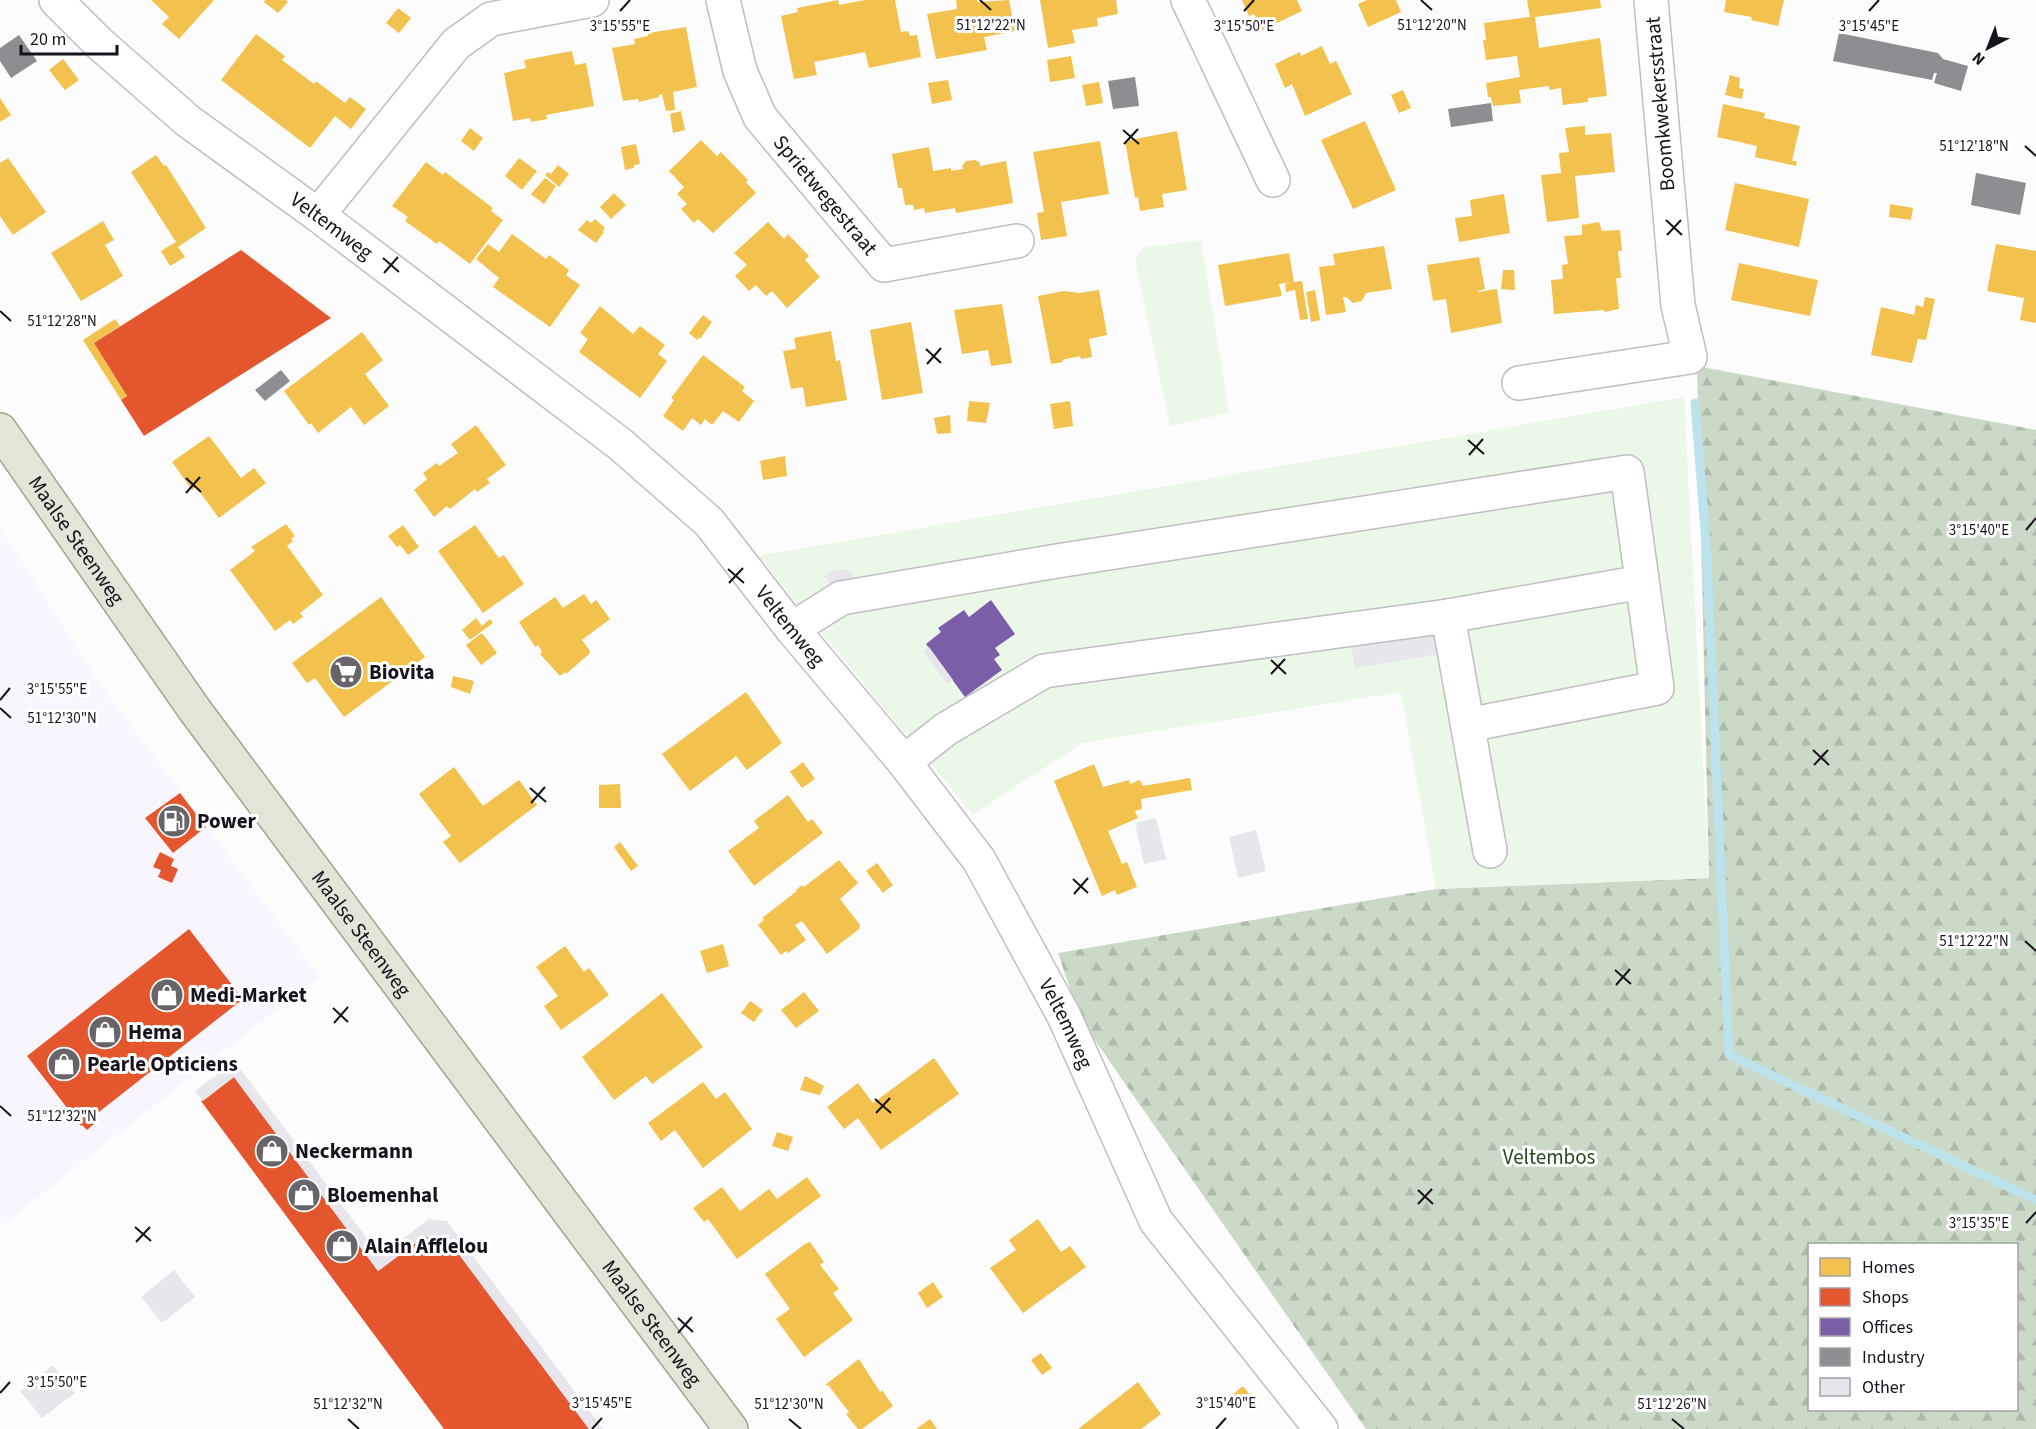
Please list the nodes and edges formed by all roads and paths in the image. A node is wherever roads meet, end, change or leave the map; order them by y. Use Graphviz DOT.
graph roads {
  1 [pos="56,0"];
  2 [pos="592,0"];
  3 [pos="723,0"];
  4 [pos="1188,0"];
  5 [pos="1651,0"];
  6 [pos="1273,180"];
  7 [pos="318,215"];
  8 [pos="1017,242"];
  9 [pos="1519,383"];
  10 [pos="0,430"];
  11 [pos="1642,582"];
  12 [pos="1448,616"];
  13 [pos="792,629"];
  14 [pos="1468,725"];
  15 [pos="904,762"];
  16 [pos="1490,851"];
  17 [pos="732,1429"];
  18 [pos="1321,1429"];
  1 -- 7 [label="street, Veltemweg"];
  2 -- 7 [label="street"];
  3 -- 8 [label="street, Sprietwegestraat"];
  4 -- 6 [label="street"];
  5 -- 9 [label="street, Boomkwekersstraat"];
  7 -- 13 [label="street, Veltemweg"];
  10 -- 17 [label="main road, Maalse Steenweg"];
  11 -- 12 [label="street"];
  11 -- 13 [label="street"];
  11 -- 14 [label="street"];
  12 -- 14 [label="street"];
  12 -- 15 [label="street"];
  13 -- 15 [label="street, Veltemweg"];
  14 -- 16 [label="street"];
  15 -- 18 [label="street, Veltemweg"];
}
